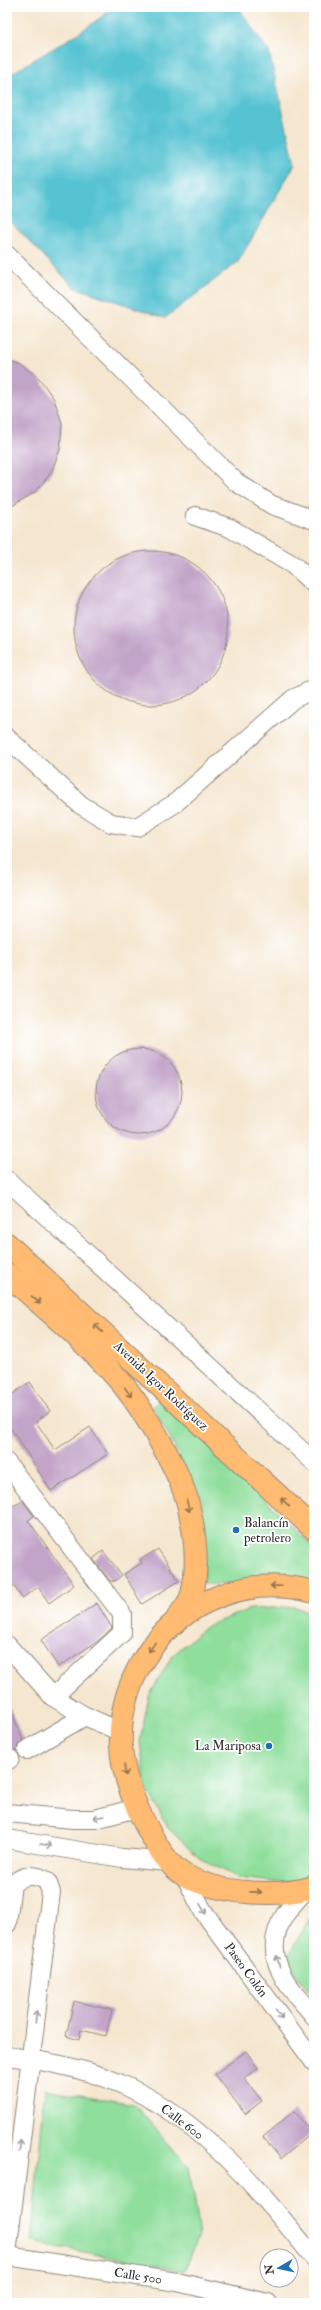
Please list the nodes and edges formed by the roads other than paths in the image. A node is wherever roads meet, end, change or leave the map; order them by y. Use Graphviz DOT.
graph roads {
  1 [pos="7,255"];
  2 [pos="195,516"];
  3 [pos="314,520"];
  4 [pos="314,584"];
  5 [pos="314,689"];
  6 [pos="7,738"];
  7 [pos="7,1180"];
  8 [pos="7,1244"];
  9 [pos="7,1274"];
  10 [pos="314,1462"];
  11 [pos="7,1463"];
  12 [pos="314,1529"];
  13 [pos="314,1592"];
  14 [pos="173,1624"];
  15 [pos="10,1656"];
  16 [pos="53,1697"];
  17 [pos="85,1716"];
  18 [pos="121,1732"];
  19 [pos="27,1750"];
  20 [pos="137,1808"];
  21 [pos="7,1813"];
  22 [pos="7,1839"];
  23 [pos="176,1868"];
  24 [pos="311,1888"];
  25 [pos="7,1924"];
  26 [pos="314,2016"];
  27 [pos="7,2056"];
  28 [pos="31,2060"];
  29 [pos="314,2062"];
  30 [pos="7,2255"];
  31 [pos="314,2258"];
  32 [pos="268,2303"];
  1 -- 3 [label="street"];
  2 -- 4 [label="street"];
  5 -- 6 [label="street"];
  7 -- 10 [label="street"];
  12 -- 8 [label="highway, Avenida Igor Rodríguez, one-way"];
  9 -- 14 [label="highway, Avenida Igor Rodríguez, one-way"];
  11 -- 16 [label="street"];
  13 -- 14 [label="highway, one-way"];
  14 -- 18 [label="highway, one-way"];
  15 -- 16 [label="street"];
  16 -- 17 [label="street"];
  17 -- 18 [label="street"];
  17 -- 19 [label="street"];
  18 -- 20 [label="highway, one-way"];
  20 -- 21 [label="street, one-way"];
  20 -- 23 [label="highway"];
  22 -- 23 [label="street, one-way"];
  23 -- 24 [label="highway, one-way"];
  23 -- 29 [label="street, Paseo Colón, one-way"];
  26 -- 24 [label="street, Paseo Colón, one-way"];
  28 -- 25 [label="street, one-way"];
  27 -- 28 [label="street, Calle 600"];
  30 -- 28 [label="street, one-way"];
  28 -- 31 [label="street, Calle 600"];
  30 -- 32 [label="street, Calle 500"];
}
